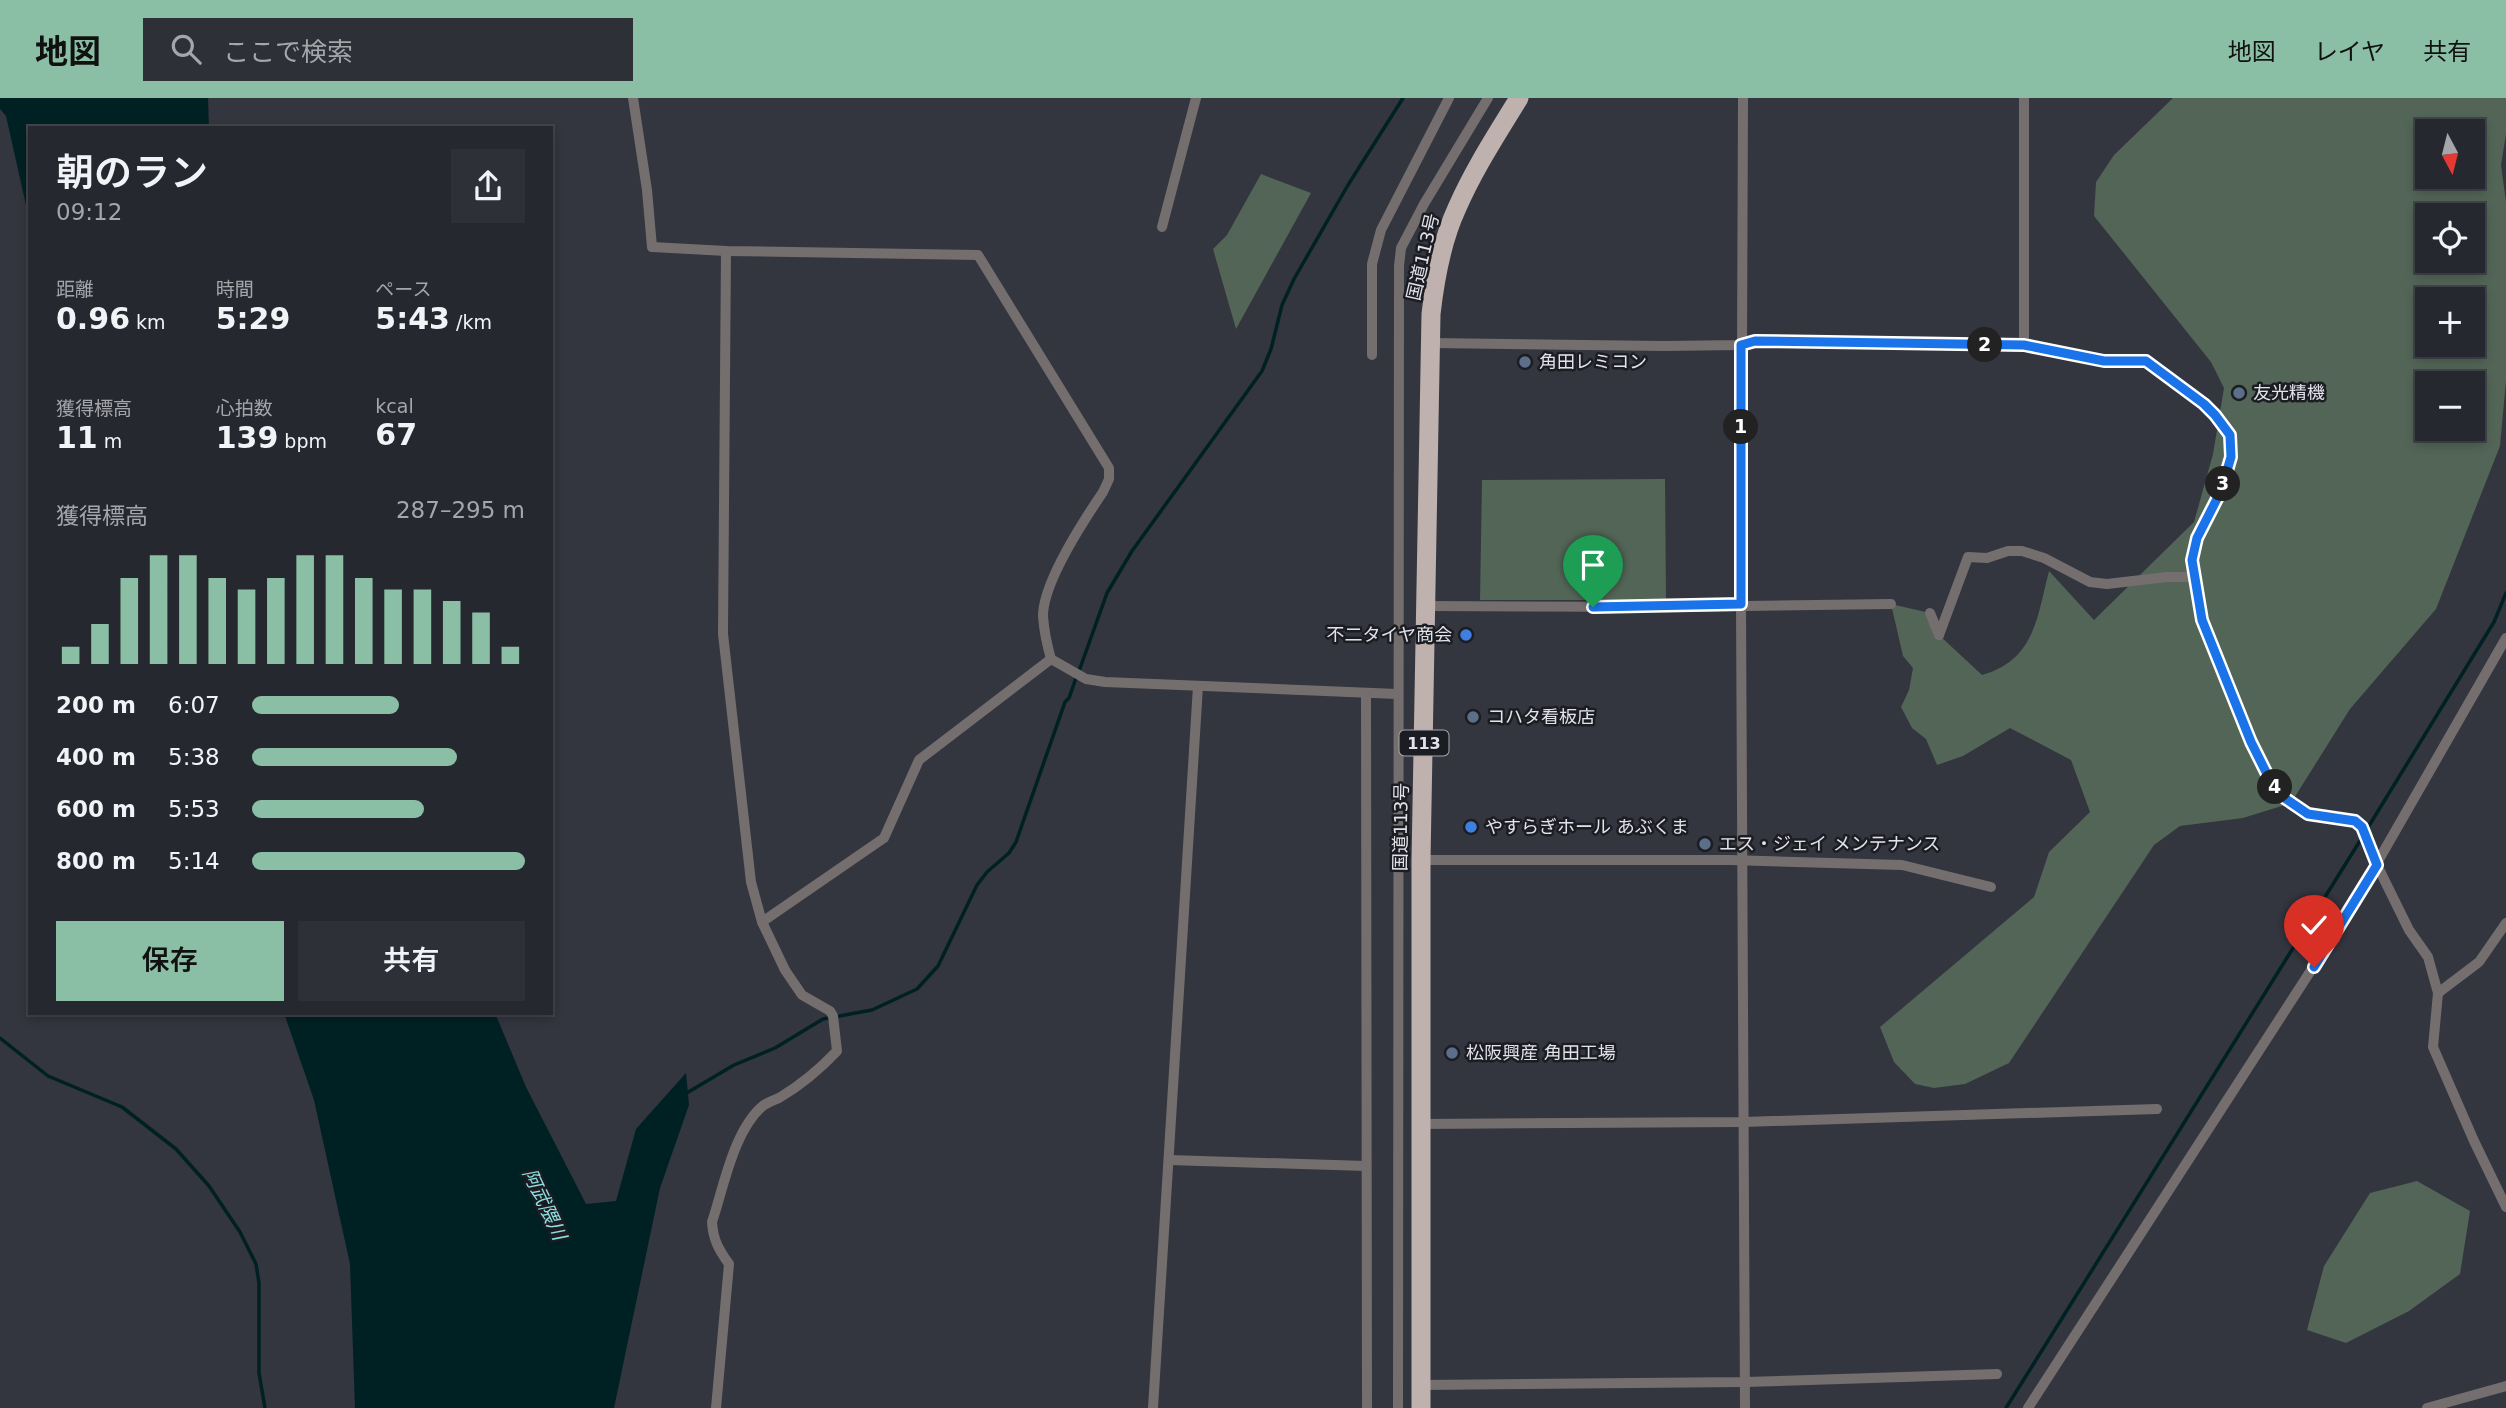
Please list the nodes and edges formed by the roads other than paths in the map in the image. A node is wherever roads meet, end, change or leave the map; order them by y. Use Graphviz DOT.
graph roads {
  1 [pos="633,98"];
  2 [pos="1196,98"];
  3 [pos="1449,98"];
  4 [pos="1488,98"];
  5 [pos="1518,98"];
  6 [pos="1743,98"];
  7 [pos="2024,98"];
  8 [pos="1162,227"];
  9 [pos="726,251"];
  10 [pos="1431,344"];
  11 [pos="1741,345"];
  12 [pos="2024,345"];
  13 [pos="1372,355"];
  14 [pos="2194,577"];
  15 [pos="1741,604"];
  16 [pos="1891,604"];
  17 [pos="1424,606"];
  18 [pos="1930,613"];
  19 [pos="2506,638"];
  20 [pos="1051,659"];
  21 [pos="1198,686"];
  22 [pos="1366,693"];
  23 [pos="1398,694"];
  24 [pos="1421,860"];
  25 [pos="1742,861"];
  26 [pos="2377,865"];
  27 [pos="1991,887"];
  28 [pos="762,922"];
  29 [pos="2506,923"];
  30 [pos="2438,993"];
  31 [pos="2157,1109"];
  32 [pos="1744,1122"];
  33 [pos="1421,1124"];
  34 [pos="1169,1160"];
  35 [pos="1366,1166"];
  36 [pos="2506,1208"];
  37 [pos="1997,1374"];
  38 [pos="1745,1382"];
  39 [pos="1421,1385"];
  40 [pos="2506,1386"];
  41 [pos="716,1408"];
  42 [pos="1153,1408"];
  43 [pos="1367,1408"];
  44 [pos="1398,1408"];
  45 [pos="1421,1408"];
  46 [pos="1745,1408"];
  47 [pos="2028,1408"];
  48 [pos="2427,1408"];
  1 -- 9 [label="street"];
  2 -- 8 [label="street"];
  3 -- 13 [label="street"];
  4 -- 23 [label="street"];
  5 -- 10 [label="highway, 国道113号 / 113"];
  6 -- 11 [label="street"];
  7 -- 12 [label="street"];
  9 -- 20 [label="street"];
  9 -- 28 [label="street"];
  10 -- 11 [label="street"];
  10 -- 17 [label="highway, 国道113号 / 113"];
  11 -- 12 [label="street"];
  11 -- 15 [label="street"];
  12 -- 14 [label="street"];
  14 -- 18 [label="street"];
  14 -- 26 [label="street"];
  15 -- 16 [label="street"];
  15 -- 17 [label="street"];
  15 -- 25 [label="street"];
  17 -- 24 [label="highway, 国道113号 / 113"];
  19 -- 26 [label="street"];
  20 -- 21 [label="street"];
  20 -- 28 [label="street"];
  21 -- 22 [label="street"];
  21 -- 34 [label="street"];
  22 -- 23 [label="street"];
  22 -- 35 [label="street"];
  23 -- 44 [label="street"];
  24 -- 25 [label="street"];
  24 -- 33 [label="highway, 国道113号 / 113"];
  25 -- 27 [label="street"];
  25 -- 32 [label="street"];
  26 -- 30 [label="street"];
  26 -- 47 [label="street"];
  28 -- 41 [label="street"];
  29 -- 30 [label="street"];
  30 -- 36 [label="street"];
  31 -- 32 [label="street"];
  32 -- 33 [label="street"];
  32 -- 38 [label="street"];
  33 -- 39 [label="highway, 国道113号 / 113"];
  34 -- 35 [label="street"];
  34 -- 42 [label="street"];
  35 -- 43 [label="street"];
  37 -- 38 [label="street"];
  38 -- 39 [label="street"];
  38 -- 46 [label="street"];
  39 -- 45 [label="highway, 国道113号 / 113"];
  40 -- 48 [label="street"];
}
